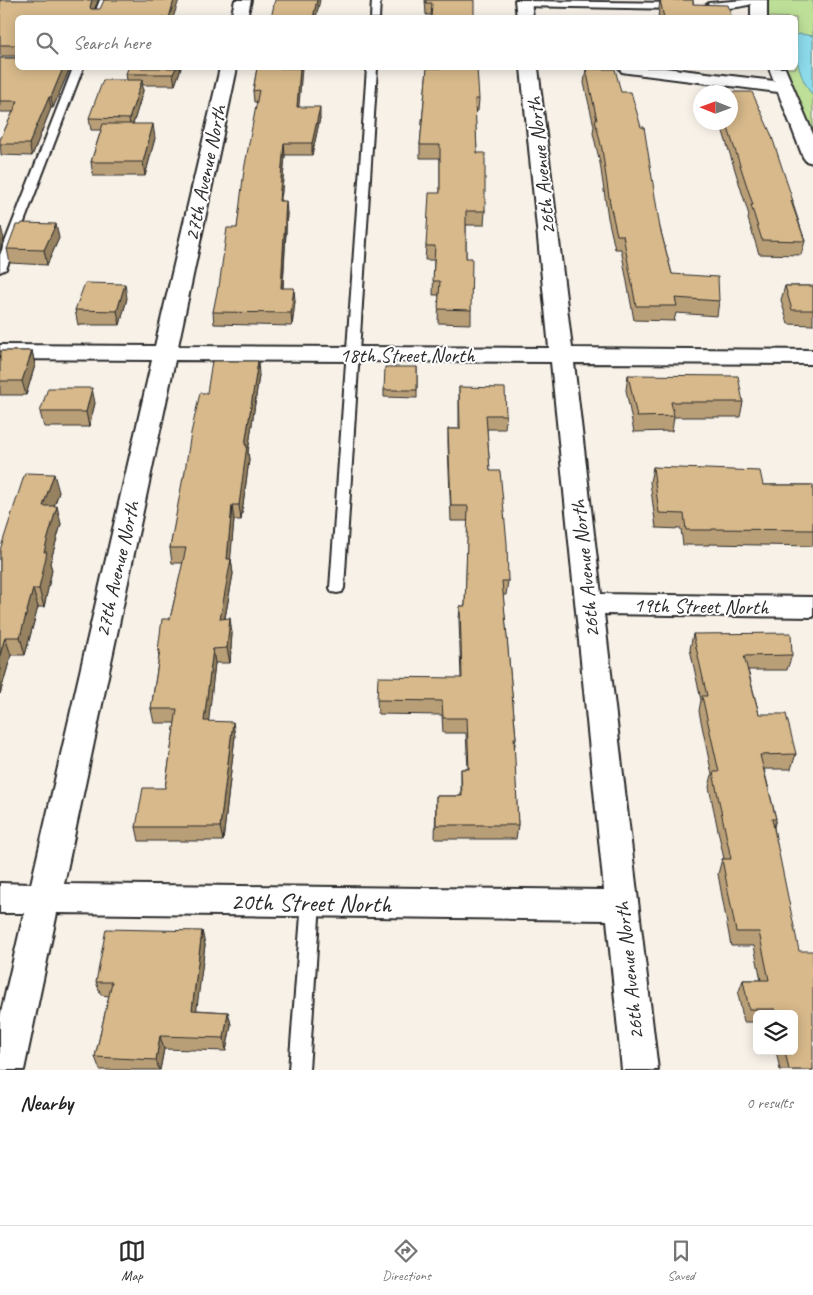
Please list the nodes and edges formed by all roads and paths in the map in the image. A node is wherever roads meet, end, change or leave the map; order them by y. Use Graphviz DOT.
graph roads {
  1 [pos="104,0"];
  2 [pos="243,0"];
  3 [pos="376,0"];
  4 [pos="758,0"];
  5 [pos="687,6"];
  6 [pos="523,7"];
  7 [pos="696,7"];
  8 [pos="98,15"];
  9 [pos="240,15"];
  10 [pos="375,15"];
  11 [pos="760,15"];
  12 [pos="77,70"];
  13 [pos="228,70"];
  14 [pos="372,70"];
  15 [pos="530,70"];
  16 [pos="644,70"];
  17 [pos="778,70"];
  18 [pos="785,88"];
  19 [pos="813,157"];
  20 [pos="0,269"];
  21 [pos="0,352"];
  22 [pos="165,353"];
  23 [pos="354,354"];
  24 [pos="562,356"];
  25 [pos="813,358"];
  26 [pos="337,588"];
  27 [pos="589,604"];
  28 [pos="813,607"];
  29 [pos="0,898"];
  30 [pos="44,899"];
  31 [pos="310,902"];
  32 [pos="622,905"];
  33 [pos="6,1070"];
  34 [pos="300,1070"];
  35 [pos="640,1070"];
  1 -- 8 [label="lane"];
  2 -- 9 [label="street"];
  3 -- 10 [label="lane"];
  4 -- 7 [label="lane"];
  4 -- 11 [label="street"];
  5 -- 6 [label="lane"];
  12 -- 20 [label="lane"];
  13 -- 22 [label="street, 27th Avenue North"];
  14 -- 23 [label="lane"];
  15 -- 24 [label="street, 26th Avenue North"];
  16 -- 18 [label="street"];
  17 -- 18 [label="street"];
  18 -- 19 [label="street"];
  21 -- 22 [label="street, 18th Street North"];
  22 -- 23 [label="street, 18th Street North"];
  22 -- 30 [label="street, 27th Avenue North"];
  23 -- 24 [label="street, 18th Street North"];
  23 -- 26 [label="lane"];
  24 -- 25 [label="street, 18th Street North"];
  24 -- 27 [label="street, 26th Avenue North"];
  27 -- 28 [label="street, 19th Street North"];
  27 -- 32 [label="street, 26th Avenue North"];
  29 -- 30 [label="street, 20th Street North"];
  30 -- 31 [label="street, 20th Street North"];
  30 -- 33 [label="street, 27th Avenue North"];
  31 -- 32 [label="street, 20th Street North"];
  31 -- 34 [label="lane"];
  32 -- 35 [label="street, 26th Avenue North"];
}
